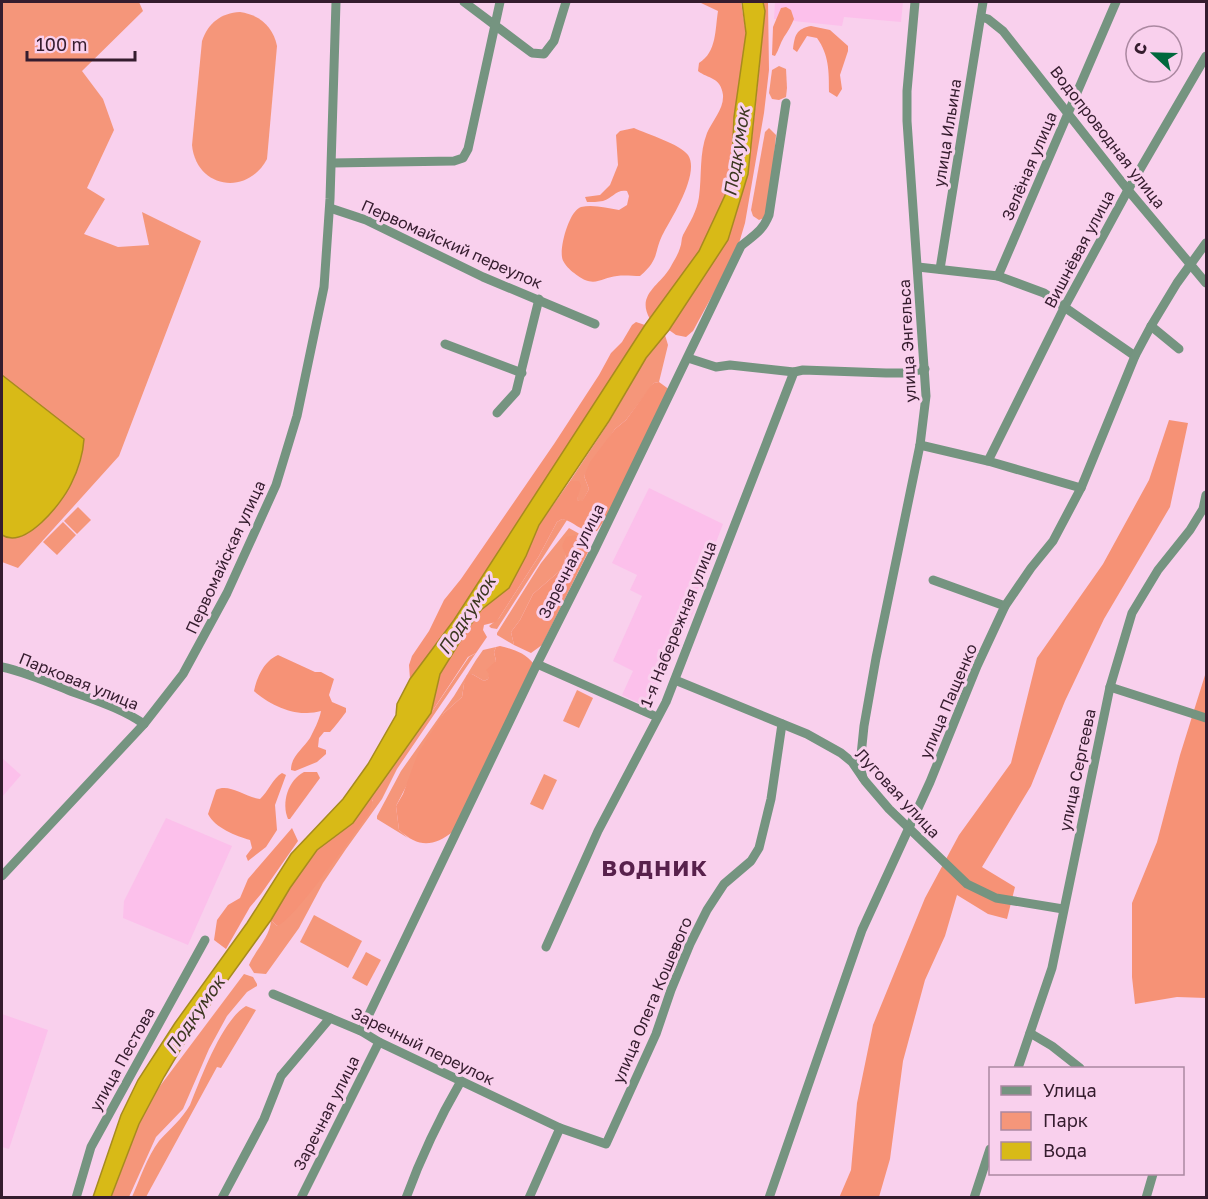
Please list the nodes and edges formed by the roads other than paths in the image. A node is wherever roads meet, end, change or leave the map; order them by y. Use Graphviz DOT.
graph roads {
  1 [pos="336,2"];
  2 [pos="464,2"];
  3 [pos="500,2"];
  4 [pos="566,2"];
  5 [pos="915,2"];
  6 [pos="983,2"];
  7 [pos="1116,2"];
  8 [pos="981,16"];
  9 [pos="495,25"];
  10 [pos="1206,56"];
  11 [pos="786,103"];
  12 [pos="1069,112"];
  13 [pos="332,163"];
  14 [pos="1128,190"];
  15 [pos="330,208"];
  16 [pos="1206,243"];
  17 [pos="1191,263"];
  18 [pos="918,267"];
  19 [pos="940,269"];
  20 [pos="998,276"];
  21 [pos="1206,282"];
  22 [pos="539,299"];
  23 [pos="1065,306"];
  24 [pos="595,324"];
  25 [pos="1151,326"];
  26 [pos="445,344"];
  27 [pos="1179,349"];
  28 [pos="1135,356"];
  29 [pos="688,358"];
  30 [pos="925,369"];
  31 [pos="794,372"];
  32 [pos="522,373"];
  33 [pos="497,413"];
  34 [pos="920,445"];
  35 [pos="988,461"];
  36 [pos="1081,488"];
  37 [pos="1206,495"];
  38 [pos="1204,509"];
  39 [pos="933,580"];
  40 [pos="1005,606"];
  41 [pos="537,664"];
  42 [pos="2,667"];
  43 [pos="675,680"];
  44 [pos="1110,687"];
  45 [pos="657,717"];
  46 [pos="1206,718"];
  47 [pos="144,724"];
  48 [pos="782,724"];
  49 [pos="862,747"];
  50 [pos="848,759"];
  51 [pos="863,778"];
  52 [pos="909,826"];
  53 [pos="2,876"];
  54 [pos="1063,909"];
  55 [pos="205,940"];
  56 [pos="546,948"];
  57 [pos="273,994"];
  58 [pos="330,1018"];
  59 [pos="362,1031"];
  60 [pos="1030,1033"];
  61 [pos="379,1042"];
  62 [pos="1018,1067"];
  63 [pos="1079,1067"];
  64 [pos="461,1081"];
  65 [pos="560,1128"];
  66 [pos="989,1152"];
  67 [pos="1152,1175"];
  68 [pos="76,1197"];
  69 [pos="222,1197"];
  70 [pos="301,1197"];
  71 [pos="406,1197"];
  72 [pos="529,1197"];
  73 [pos="769,1197"];
  74 [pos="974,1197"];
  75 [pos="1146,1197"];
  1 -- 13 [label="street, Первомайская улица"];
  2 -- 9 [label="street"];
  3 -- 9 [label="street"];
  4 -- 9 [label="street"];
  5 -- 18 [label="street, улица Энгельса"];
  6 -- 8 [label="street, улица Ильина"];
  7 -- 12 [label="street, Зелёная улица"];
  8 -- 12 [label="street, Водопроводная улица"];
  8 -- 19 [label="street, улица Ильина"];
  9 -- 13 [label="street"];
  10 -- 14 [label="street, Вишнёвая улица"];
  11 -- 29 [label="street, Заречная улица"];
  12 -- 14 [label="street, Водопроводная улица"];
  12 -- 20 [label="street, Зелёная улица"];
  13 -- 15 [label="street, Первомайская улица"];
  14 -- 17 [label="street, Водопроводная улица"];
  14 -- 23 [label="street, Вишнёвая улица"];
  15 -- 22 [label="street, Первомайский переулок"];
  15 -- 47 [label="street, Первомайская улица"];
  16 -- 17 [label="street, улица Пащенко"];
  17 -- 21 [label="street, Водопроводная улица"];
  17 -- 25 [label="street, улица Пащенко"];
  18 -- 19 [label="street"];
  18 -- 30 [label="street, улица Энгельса"];
  19 -- 20 [label="street"];
  20 -- 23 [label="street"];
  22 -- 24 [label="street, Первомайский переулок"];
  22 -- 32 [label="street"];
  23 -- 28 [label="street"];
  23 -- 35 [label="street, Вишнёвая улица"];
  25 -- 27 [label="street"];
  25 -- 28 [label="street, улица Пащенко"];
  26 -- 32 [label="street"];
  28 -- 36 [label="street, улица Пащенко"];
  29 -- 31 [label="street"];
  29 -- 41 [label="street, Заречная улица"];
  30 -- 31 [label="street"];
  30 -- 34 [label="street, улица Энгельса"];
  31 -- 43 [label="street, 1-я Набережная улица"];
  32 -- 33 [label="street"];
  34 -- 35 [label="street"];
  34 -- 49 [label="street, улица Энгельса"];
  35 -- 36 [label="street"];
  36 -- 40 [label="street, улица Пащенко"];
  37 -- 38 [label="street, улица Сергеева"];
  38 -- 44 [label="street, улица Сергеева"];
  39 -- 40 [label="street"];
  40 -- 52 [label="street, улица Пащенко"];
  41 -- 45 [label="street"];
  41 -- 59 [label="street, Заречная улица"];
  42 -- 47 [label="street, Парковая улица"];
  43 -- 45 [label="street, 1-я Набережная улица"];
  43 -- 48 [label="street, Луговая улица"];
  44 -- 46 [label="street"];
  44 -- 54 [label="street, улица Сергеева"];
  45 -- 56 [label="street, 1-я Набережная улица"];
  47 -- 53 [label="street, Первомайская улица"];
  48 -- 50 [label="street, Луговая улица"];
  48 -- 65 [label="street, улица Олега Кошевого"];
  49 -- 50 [label="street"];
  49 -- 51 [label="street, улица Энгельса"];
  50 -- 51 [label="street, Луговая улица"];
  51 -- 52 [label="street, Луговая улица"];
  52 -- 54 [label="street, Луговая улица"];
  52 -- 73 [label="street, улица Пащенко"];
  54 -- 60 [label="street, улица Сергеева"];
  55 -- 68 [label="street, улица Пестова"];
  57 -- 58 [label="street, Заречный переулок"];
  58 -- 59 [label="street, Заречный переулок"];
  58 -- 69 [label="street"];
  59 -- 61 [label="street, Заречный переулок"];
  60 -- 62 [label="street, улица Сергеева"];
  60 -- 63 [label="street"];
  61 -- 64 [label="street, Заречный переулок"];
  61 -- 70 [label="street, Заречная улица"];
  64 -- 65 [label="street, Заречный переулок"];
  64 -- 71 [label="street"];
  65 -- 72 [label="street"];
  66 -- 74 [label="street"];
  67 -- 75 [label="street"];
}
